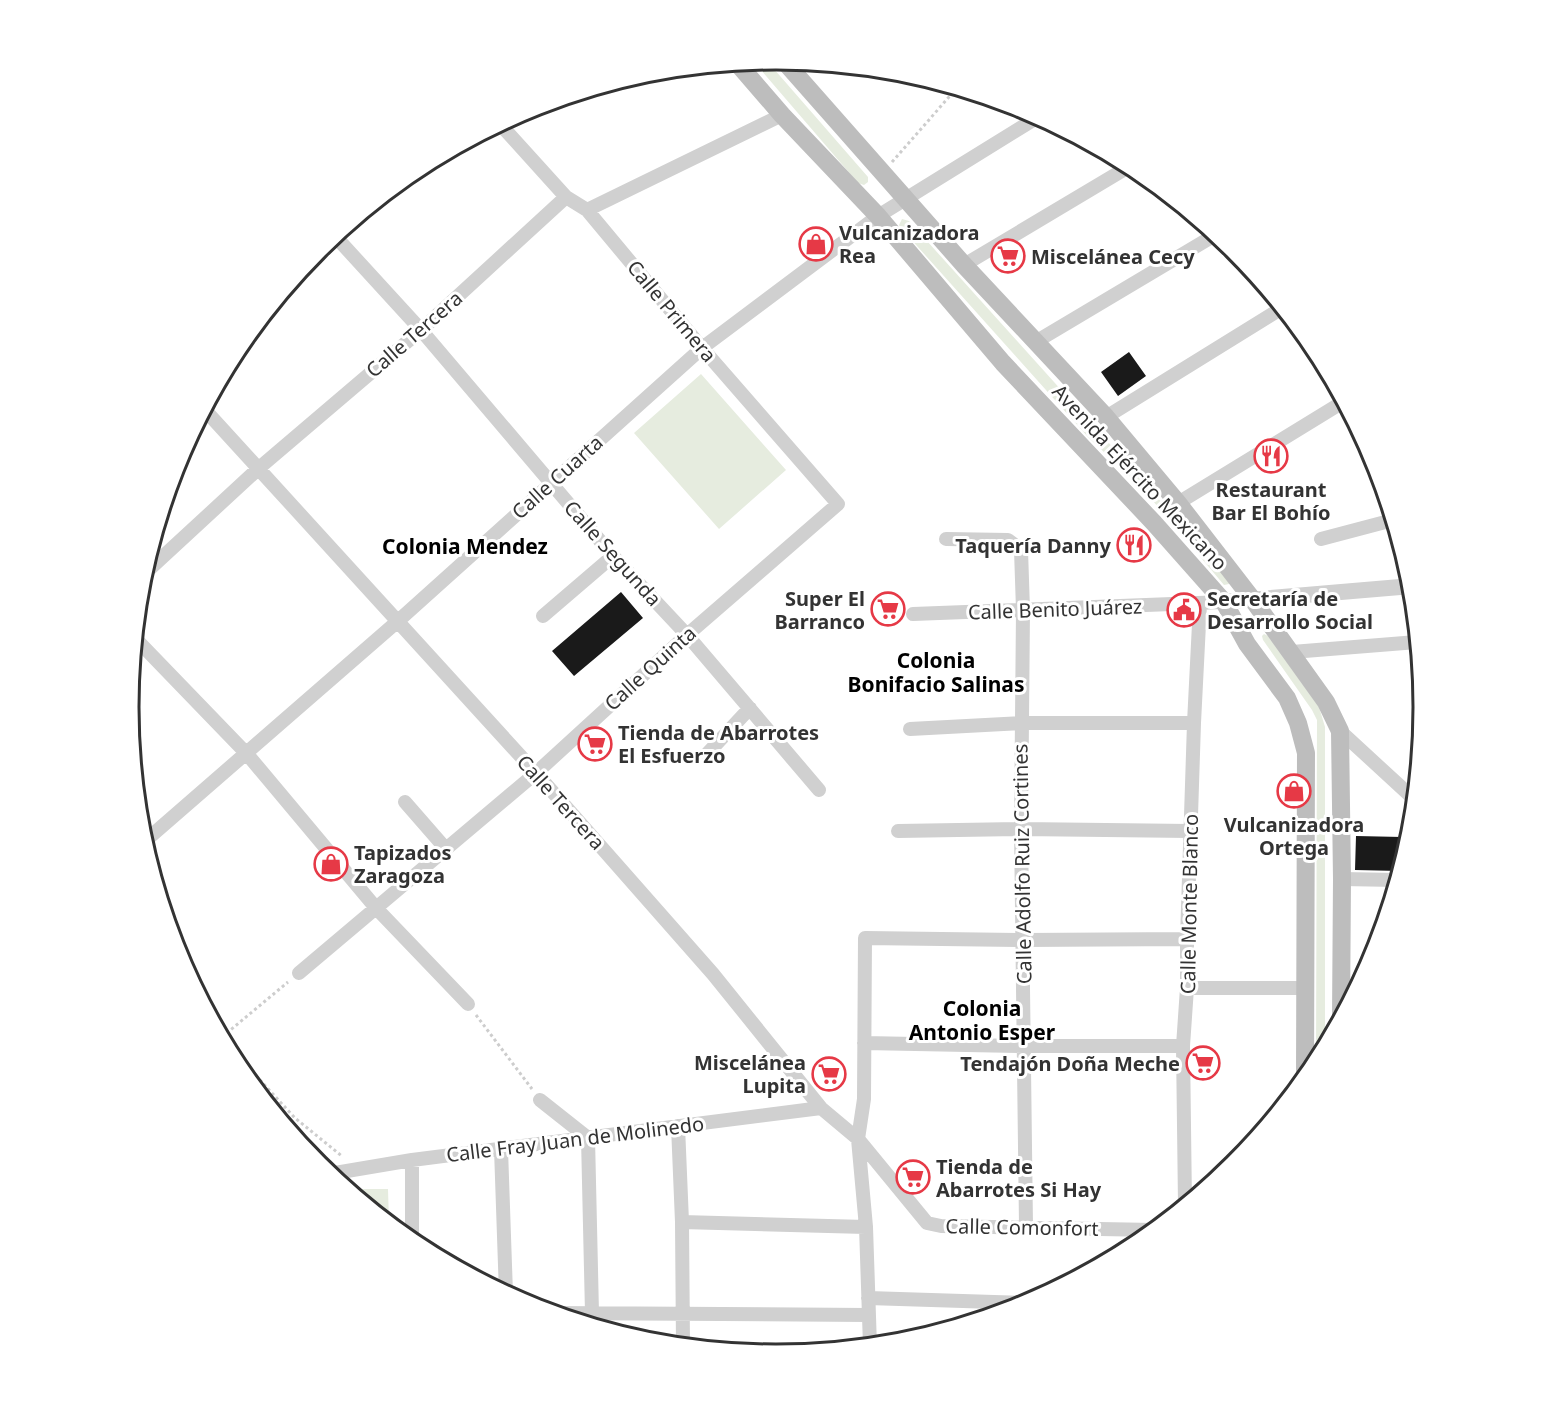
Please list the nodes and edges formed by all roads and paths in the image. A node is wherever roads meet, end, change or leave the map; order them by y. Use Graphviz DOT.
graph roads {
  1 [pos="793,71"];
  2 [pos="744,72"];
  3 [pos="951,95"];
  4 [pos="782,115"];
  5 [pos="1029,123"];
  6 [pos="506,131"];
  7 [pos="882,172"];
  8 [pos="1120,172"];
  9 [pos="566,197"];
  10 [pos="906,200"];
  11 [pos="587,210"];
  12 [pos="878,216"];
  13 [pos="1207,239"];
  14 [pos="341,243"];
  15 [pos="964,265"];
  16 [pos="1275,312"];
  17 [pos="421,330"];
  18 [pos="1036,341"];
  19 [pos="702,348"];
  20 [pos="1337,406"];
  21 [pos="210,416"];
  22 [pos="1106,417"];
  23 [pos="259,468"];
  24 [pos="550,483"];
  25 [pos="1179,502"];
  26 [pos="838,504"];
  27 [pos="1385,522"];
  28 [pos="946,539"];
  29 [pos="1321,539"];
  30 [pos="613,556"];
  31 [pos="156,563"];
  32 [pos="1402,587"];
  33 [pos="1254,600"];
  34 [pos="1224,602"];
  35 [pos="1200,604"];
  36 [pos="1023,610"];
  37 [pos="913,614"];
  38 [pos="543,616"];
  39 [pos="398,621"];
  40 [pos="687,635"];
  41 [pos="1410,643"];
  42 [pos="142,645"];
  43 [pos="1292,652"];
  44 [pos="750,708"];
  45 [pos="1021,723"];
  46 [pos="1194,723"];
  47 [pos="910,729"];
  48 [pos="1340,731"];
  49 [pos="247,754"];
  50 [pos="707,754"];
  51 [pos="536,772"];
  52 [pos="819,790"];
  53 [pos="1408,793"];
  54 [pos="405,802"];
  55 [pos="1021,829"];
  56 [pos="898,831"];
  57 [pos="1190,831"];
  58 [pos="152,835"];
  59 [pos="446,849"];
  60 [pos="1342,879"];
  61 [pos="1389,880"];
  62 [pos="376,908"];
  63 [pos="1187,939"];
  64 [pos="1024,940"];
  65 [pos="298,973"];
  66 [pos="1349,985"];
  67 [pos="1187,988"];
  68 [pos="1305,988"];
  69 [pos="468,1004"];
  70 [pos="229,1033"];
  71 [pos="864,1042"];
  72 [pos="1023,1046"];
  73 [pos="1183,1046"];
  74 [pos="1305,1062"];
  75 [pos="260,1080"];
  76 [pos="540,1100"];
  77 [pos="821,1108"];
  78 [pos="678,1126"];
  79 [pos="588,1138"];
  80 [pos="858,1139"];
  81 [pos="501,1149"];
  82 [pos="412,1160"];
  83 [pos="359,1170"];
  84 [pos="341,1172"];
  85 [pos="1185,1195"];
  86 [pos="681,1221"];
  87 [pos="1026,1226"];
  88 [pos="866,1227"];
  89 [pos="412,1230"];
  90 [pos="1141,1230"];
  91 [pos="506,1284"];
  92 [pos="868,1298"];
  93 [pos="1004,1302"];
  94 [pos="578,1313"];
  95 [pos="592,1313"];
  96 [pos="683,1313"];
  97 [pos="868,1315"];
  98 [pos="683,1337"];
  99 [pos="869,1337"];
  1 -- 7 [label="main road, Avenida Ejército Mexicano"];
  2 -- 4 [label="main road, Avenida Ejército Mexicano"];
  3 -- 7 [label="path"];
  4 -- 11 [label="street"];
  4 -- 12 [label="main road, Avenida Ejército Mexicano"];
  5 -- 10 [label="street, Calle Cuarta"];
  6 -- 9 [label="street, Calle Primera"];
  7 -- 10 [label="main road, Avenida Ejército Mexicano"];
  8 -- 15 [label="street"];
  9 -- 11 [label="street, Calle Primera"];
  9 -- 17 [label="street, Calle Tercera"];
  10 -- 12 [label="street, Calle Cuarta"];
  10 -- 15 [label="main road, Avenida Ejército Mexicano"];
  11 -- 19 [label="street, Calle Primera"];
  12 -- 19 [label="street, Calle Cuarta"];
  12 -- 34 [label="main road, Avenida Ejército Mexicano"];
  13 -- 18 [label="street"];
  14 -- 17 [label="street, Calle Segunda"];
  15 -- 18 [label="main road, Avenida Ejército Mexicano"];
  16 -- 22 [label="street"];
  17 -- 23 [label="street, Calle Tercera"];
  17 -- 24 [label="street, Calle Segunda"];
  18 -- 22 [label="main road, Avenida Ejército Mexicano"];
  19 -- 24 [label="street, Calle Cuarta"];
  19 -- 26 [label="street, Calle Primera"];
  20 -- 25 [label="street"];
  21 -- 23 [label="street, Calle Tercera"];
  22 -- 25 [label="main road, Avenida Ejército Mexicano"];
  23 -- 31 [label="street, Calle Tercera"];
  23 -- 39 [label="street, Calle Tercera"];
  24 -- 30 [label="street, Calle Segunda"];
  24 -- 39 [label="street, Calle Cuarta"];
  25 -- 33 [label="main road, Avenida Ejército Mexicano"];
  26 -- 40 [label="street, Calle Quinta"];
  27 -- 29 [label="street"];
  28 -- 36 [label="street, Calle Adolfo Ruiz Cortines"];
  30 -- 38 [label="street"];
  30 -- 40 [label="street, Calle Segunda"];
  32 -- 33 [label="street, Calle Benito Juárez"];
  33 -- 34 [label="street, Calle Benito Juárez"];
  33 -- 43 [label="main road, Avenida Ejército Mexicano"];
  34 -- 35 [label="street, Calle Benito Juárez"];
  34 -- 68 [label="main road, Avenida Ejército Mexicano"];
  35 -- 36 [label="street, Calle Benito Juárez"];
  35 -- 46 [label="street, Calle Monte Blanco"];
  36 -- 37 [label="street, Calle Benito Juárez"];
  36 -- 45 [label="street, Calle Adolfo Ruiz Cortines"];
  39 -- 49 [label="street, Calle Cuarta"];
  39 -- 51 [label="street, Calle Tercera"];
  40 -- 44 [label="street, Calle Segunda"];
  40 -- 51 [label="street, Calle Quinta"];
  41 -- 43 [label="street"];
  42 -- 49 [label="street"];
  43 -- 48 [label="main road, Avenida Ejército Mexicano"];
  44 -- 50 [label="street"];
  44 -- 52 [label="street, Calle Segunda"];
  45 -- 46 [label="street"];
  45 -- 47 [label="street"];
  45 -- 55 [label="street, Calle Adolfo Ruiz Cortines"];
  46 -- 57 [label="street, Calle Monte Blanco"];
  48 -- 53 [label="street"];
  48 -- 60 [label="main road, Avenida Ejército Mexicano"];
  49 -- 58 [label="street, Calle Cuarta"];
  49 -- 62 [label="street"];
  51 -- 59 [label="street, Calle Quinta"];
  51 -- 77 [label="street, Calle Tercera"];
  54 -- 59 [label="street"];
  55 -- 56 [label="street"];
  55 -- 57 [label="street"];
  55 -- 64 [label="street, Calle Adolfo Ruiz Cortines"];
  57 -- 63 [label="street, Calle Monte Blanco"];
  59 -- 62 [label="street, Calle Quinta"];
  60 -- 61 [label="street"];
  60 -- 66 [label="main road, Avenida Ejército Mexicano"];
  62 -- 65 [label="street, Calle Quinta"];
  62 -- 69 [label="street"];
  63 -- 64 [label="street"];
  63 -- 67 [label="street, Calle Monte Blanco"];
  64 -- 71 [label="street"];
  64 -- 72 [label="street, Calle Adolfo Ruiz Cortines"];
  65 -- 70 [label="path"];
  67 -- 68 [label="street"];
  67 -- 73 [label="street, Calle Monte Blanco"];
  68 -- 74 [label="main road, Avenida Ejército Mexicano"];
  69 -- 76 [label="path"];
  71 -- 72 [label="street"];
  71 -- 80 [label="street"];
  72 -- 73 [label="street"];
  72 -- 87 [label="street, Calle Adolfo Ruiz Cortines"];
  73 -- 85 [label="street, Calle Monte Blanco"];
  75 -- 83 [label="path"];
  76 -- 79 [label="street"];
  77 -- 78 [label="street, Calle Fray Juan de Molinedo"];
  77 -- 80 [label="street, Calle Tercera"];
  78 -- 79 [label="street, Calle Fray Juan de Molinedo"];
  78 -- 86 [label="street"];
  79 -- 81 [label="street, Calle Fray Juan de Molinedo"];
  79 -- 95 [label="street"];
  80 -- 87 [label="street, Calle Comonfort"];
  80 -- 88 [label="street"];
  81 -- 82 [label="street, Calle Fray Juan de Molinedo"];
  81 -- 91 [label="street"];
  82 -- 83 [label="street, Calle Fray Juan de Molinedo"];
  82 -- 89 [label="street"];
  83 -- 84 [label="street, Calle Fray Juan de Molinedo"];
  86 -- 88 [label="street"];
  86 -- 96 [label="street"];
  87 -- 90 [label="street, Calle Comonfort"];
  88 -- 92 [label="street"];
  92 -- 93 [label="street"];
  92 -- 97 [label="street"];
  94 -- 95 [label="street"];
  95 -- 96 [label="street"];
  96 -- 97 [label="street"];
  96 -- 98 [label="street"];
  97 -- 99 [label="street"];
}
